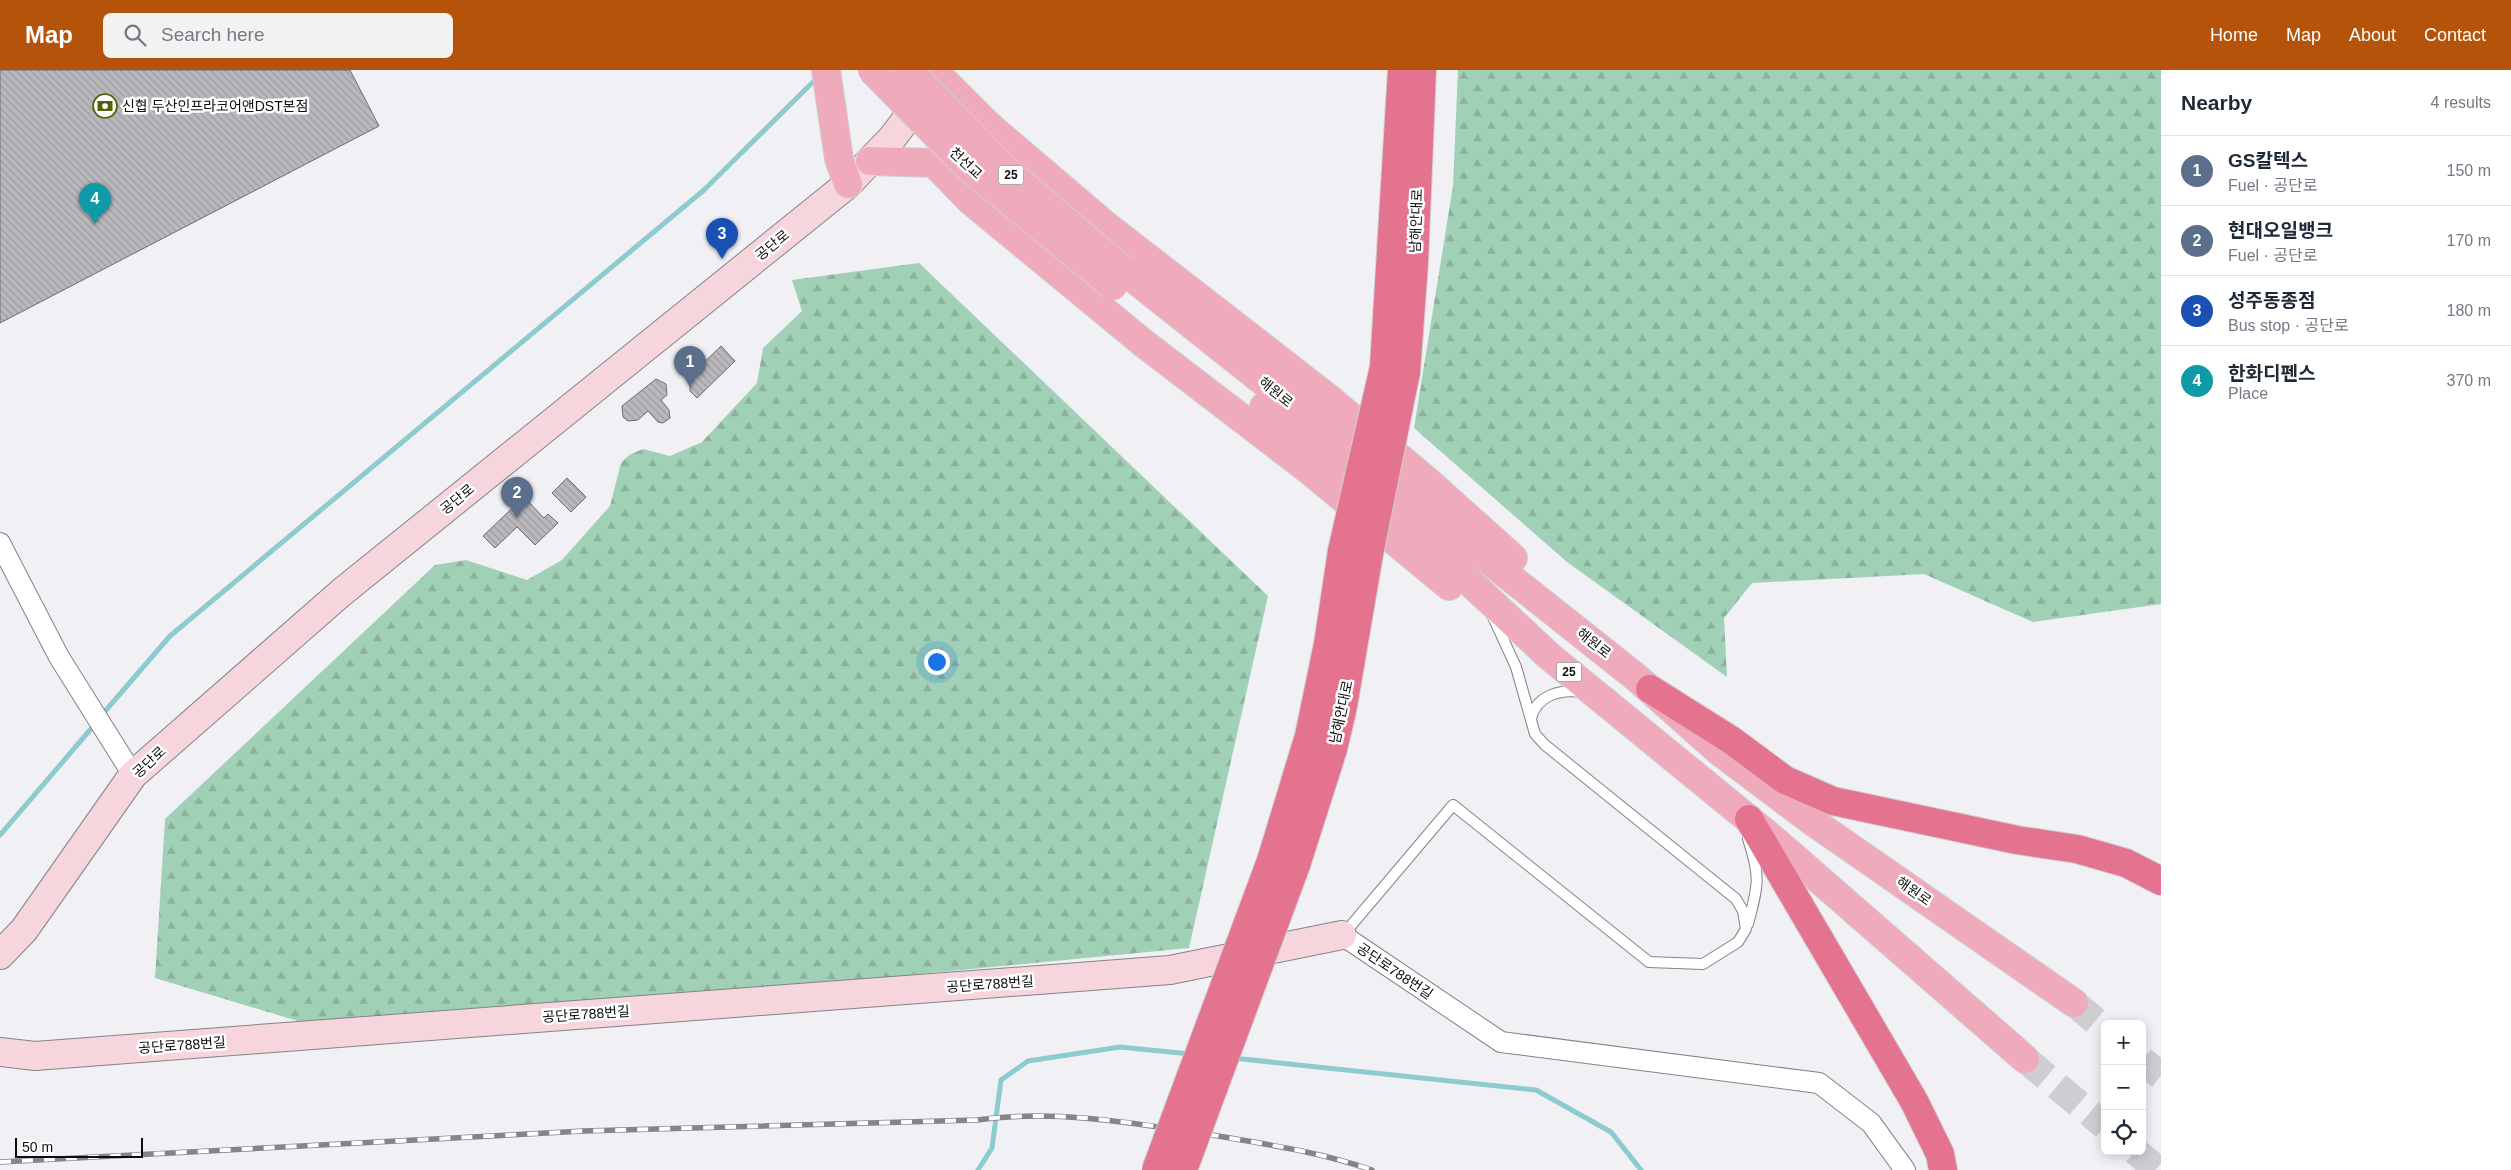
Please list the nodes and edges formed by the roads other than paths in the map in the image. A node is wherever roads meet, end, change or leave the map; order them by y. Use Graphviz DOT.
graph roads {
  1 [pos="826,70"];
  2 [pos="872,70"];
  3 [pos="908,70"];
  4 [pos="1402,70"];
  5 [pos="1422,70"];
  6 [pos="938,72"];
  7 [pos="1021,153"];
  8 [pos="870,161"];
  9 [pos="848,184"];
  10 [pos="963,193"];
  11 [pos="1118,278"];
  12 [pos="1395,370"];
  13 [pos="0,543"];
  14 [pos="1493,618"];
  15 [pos="1549,656"];
  16 [pos="1644,684"];
  17 [pos="1602,699"];
  18 [pos="1531,719"];
  19 [pos="133,775"];
  20 [pos="1723,797"];
  21 [pos="1749,819"];
  22 [pos="1284,863"];
  23 [pos="2161,882"];
  24 [pos="1746,929"];
  25 [pos="1342,935"];
  26 [pos="0,955"];
  27 [pos="2074,1003"];
  28 [pos="0,1052"];
  29 [pos="2025,1059"];
  30 [pos="1156,1170"];
  31 [pos="1183,1170"];
  32 [pos="1905,1170"];
  33 [pos="1943,1170"];
  1 -- 9 [label="main road"];
  2 -- 11 [label="main road, 천선교, bridge"];
  3 -- 11 [label="main road, 천선교 / 25, bridge"];
  4 -- 12 [label="highway, 남해안대로"];
  5 -- 12 [label="highway, 남해안대로"];
  6 -- 7 [label="main road"];
  6 -- 8 [label="street, 공단로"];
  7 -- 10 [label="main road"];
  7 -- 16 [label="main road"];
  8 -- 9 [label="street, 공단로"];
  8 -- 10 [label="main road"];
  9 -- 19 [label="street, 공단로"];
  10 -- 14 [label="main road"];
  11 -- 15 [label="main road, 해원로 / 25"];
  11 -- 16 [label="main road, 해원로 / 25"];
  12 -- 22 [label="highway, 남해안대로, bridge"];
  12 -- 22 [label="highway, 남해안대로, bridge"];
  13 -- 19 [label="street"];
  14 -- 15 [label="main road"];
  14 -- 18 [label="lane"];
  15 -- 17 [label="main road, 해원로 / 25"];
  16 -- 23 [label="highway"];
  16 -- 27 [label="main road, 해원로 / 25"];
  17 -- 18 [label="lane"];
  17 -- 20 [label="main road, 해원로 / 25"];
  18 -- 24 [label="lane"];
  19 -- 26 [label="street, 공단로"];
  20 -- 21 [label="main road, 해원로 / 25"];
  20 -- 24 [label="lane"];
  21 -- 29 [label="main road, 해원로 / 25"];
  21 -- 33 [label="highway"];
  22 -- 30 [label="highway, bridge"];
  22 -- 31 [label="highway, bridge"];
  24 -- 25 [label="lane"];
  25 -- 28 [label="street, 공단로788번길"];
  25 -- 32 [label="street, 공단로788번길"];
}
